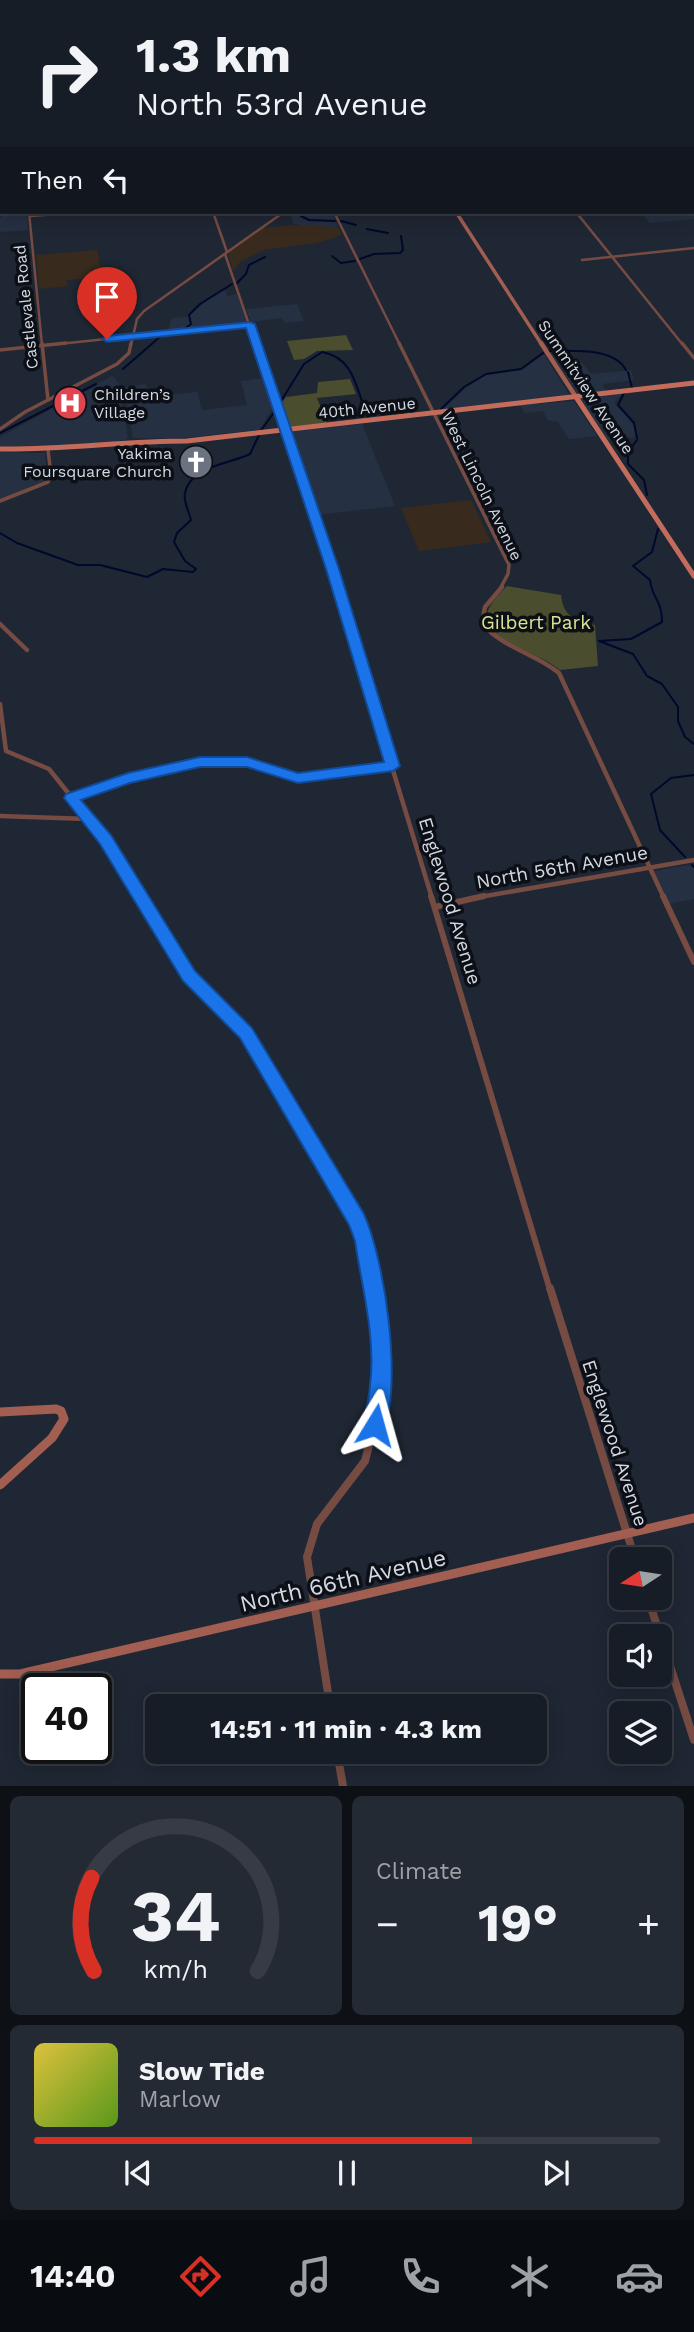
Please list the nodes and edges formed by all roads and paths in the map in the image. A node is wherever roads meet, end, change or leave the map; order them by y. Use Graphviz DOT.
graph roads {
  1 [pos="29,214"];
  2 [pos="214,214"];
  3 [pos="281,214"];
  4 [pos="335,214"];
  5 [pos="457,214"];
  6 [pos="578,214"];
  7 [pos="694,248"];
  8 [pos="226,253"];
  9 [pos="611,257"];
  10 [pos="582,260"];
  11 [pos="250,324"];
  12 [pos="134,337"];
  13 [pos="42,346"];
  14 [pos="0,350"];
  15 [pos="694,358"];
  16 [pos="694,383"];
  17 [pos="576,397"];
  18 [pos="48,400"];
  19 [pos="433,414"];
  20 [pos="0,429"];
  21 [pos="285,429"];
  22 [pos="0,449"];
  23 [pos="48,450"];
  24 [pos="0,501"];
  25 [pos="694,576"];
  26 [pos="0,624"];
  27 [pos="27,650"];
  28 [pos="0,704"];
  29 [pos="393,766"];
  30 [pos="71,798"];
  31 [pos="0,816"];
  32 [pos="88,819"];
  33 [pos="694,860"];
  34 [pos="649,868"];
  35 [pos="435,907"];
  36 [pos="694,961"];
  37 [pos="0,1412"];
  38 [pos="0,1485"];
  39 [pos="694,1518"];
  40 [pos="627,1535"];
  41 [pos="631,1547"];
  42 [pos="314,1607"];
  43 [pos="652,1610"];
  44 [pos="0,1674"];
  45 [pos="328,1694"];
  46 [pos="694,1740"];
  47 [pos="339,1764"];
  48 [pos="343,1786"];
  1 -- 13 [label="street, Castlevale Road"];
  2 -- 8 [label="street, Englewood Avenue"];
  3 -- 8 [label="street"];
  4 -- 19 [label="street, West Lincoln Avenue"];
  5 -- 17 [label="main road, Summitview Avenue"];
  6 -- 9 [label="street"];
  7 -- 9 [label="street"];
  8 -- 11 [label="street, Englewood Avenue"];
  8 -- 12 [label="street"];
  9 -- 10 [label="street"];
  9 -- 15 [label="street"];
  11 -- 12 [label="street"];
  11 -- 21 [label="street, Englewood Avenue"];
  12 -- 13 [label="street"];
  12 -- 18 [label="street"];
  13 -- 14 [label="street"];
  13 -- 18 [label="street, Castlevale Road"];
  16 -- 17 [label="main road, 40th Avenue"];
  17 -- 19 [label="main road, 40th Avenue"];
  17 -- 25 [label="main road, Summitview Avenue"];
  18 -- 20 [label="street"];
  19 -- 21 [label="main road, 40th Avenue"];
  19 -- 34 [label="street, West Lincoln Avenue"];
  21 -- 23 [label="main road, 40th Avenue"];
  21 -- 29 [label="street, Englewood Avenue"];
  22 -- 23 [label="main road, 40th Avenue"];
  23 -- 24 [label="street"];
  26 -- 27 [label="street"];
  28 -- 30 [label="street"];
  29 -- 30 [label="street"];
  29 -- 35 [label="street, Englewood Avenue"];
  30 -- 32 [label="street"];
  31 -- 32 [label="street"];
  32 -- 42 [label="street"];
  33 -- 34 [label="street, North 56th Avenue"];
  34 -- 35 [label="street, North 56th Avenue"];
  34 -- 36 [label="street, West Lincoln Avenue"];
  35 -- 40 [label="street, Englewood Avenue"];
  37 -- 38 [label="main road"];
  39 -- 40 [label="main road, North 66th Avenue"];
  40 -- 41 [label="street, Englewood Avenue"];
  40 -- 42 [label="main road, North 66th Avenue"];
  42 -- 44 [label="main road, North 66th Avenue"];
  42 -- 45 [label="street"];
  43 -- 46 [label="street"];
  47 -- 48 [label="street"];
}
